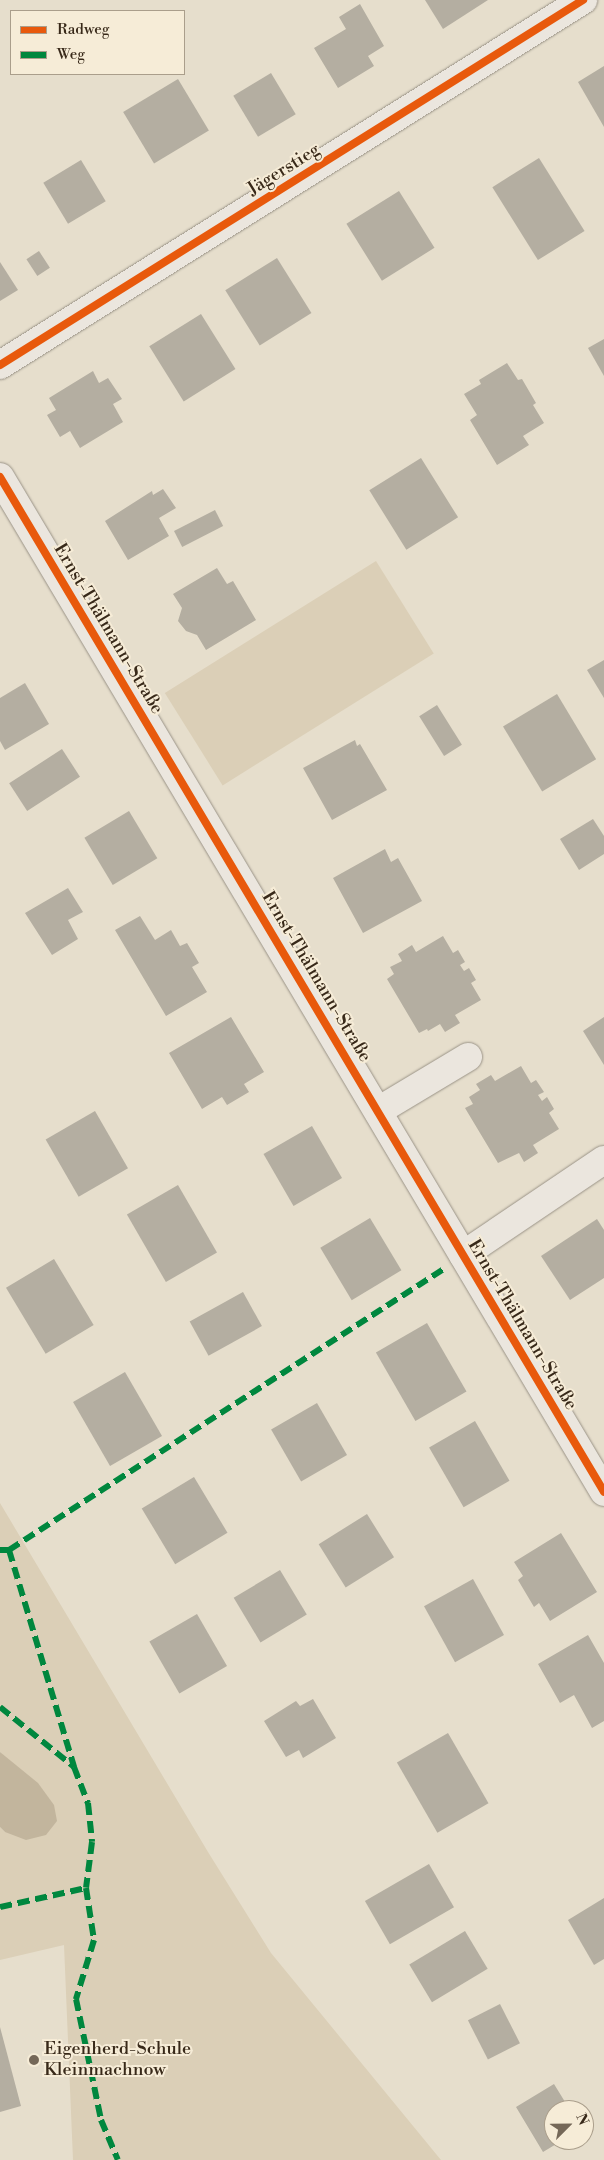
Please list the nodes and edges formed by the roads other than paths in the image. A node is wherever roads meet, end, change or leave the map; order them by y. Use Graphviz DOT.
graph roads {
  1 [pos="583,0"];
  2 [pos="0,364"];
  3 [pos="0,477"];
  4 [pos="468,1057"];
  5 [pos="378,1111"];
  6 [pos="604,1160"];
  7 [pos="463,1255"];
  8 [pos="604,1492"];
  1 -- 2 [label="street, Jägerstieg"];
  3 -- 5 [label="street, Ernst-Thälmann-Straße"];
  4 -- 5 [label="street"];
  5 -- 7 [label="street, Ernst-Thälmann-Straße"];
  6 -- 7 [label="street"];
  7 -- 8 [label="street, Ernst-Thälmann-Straße"];
}
